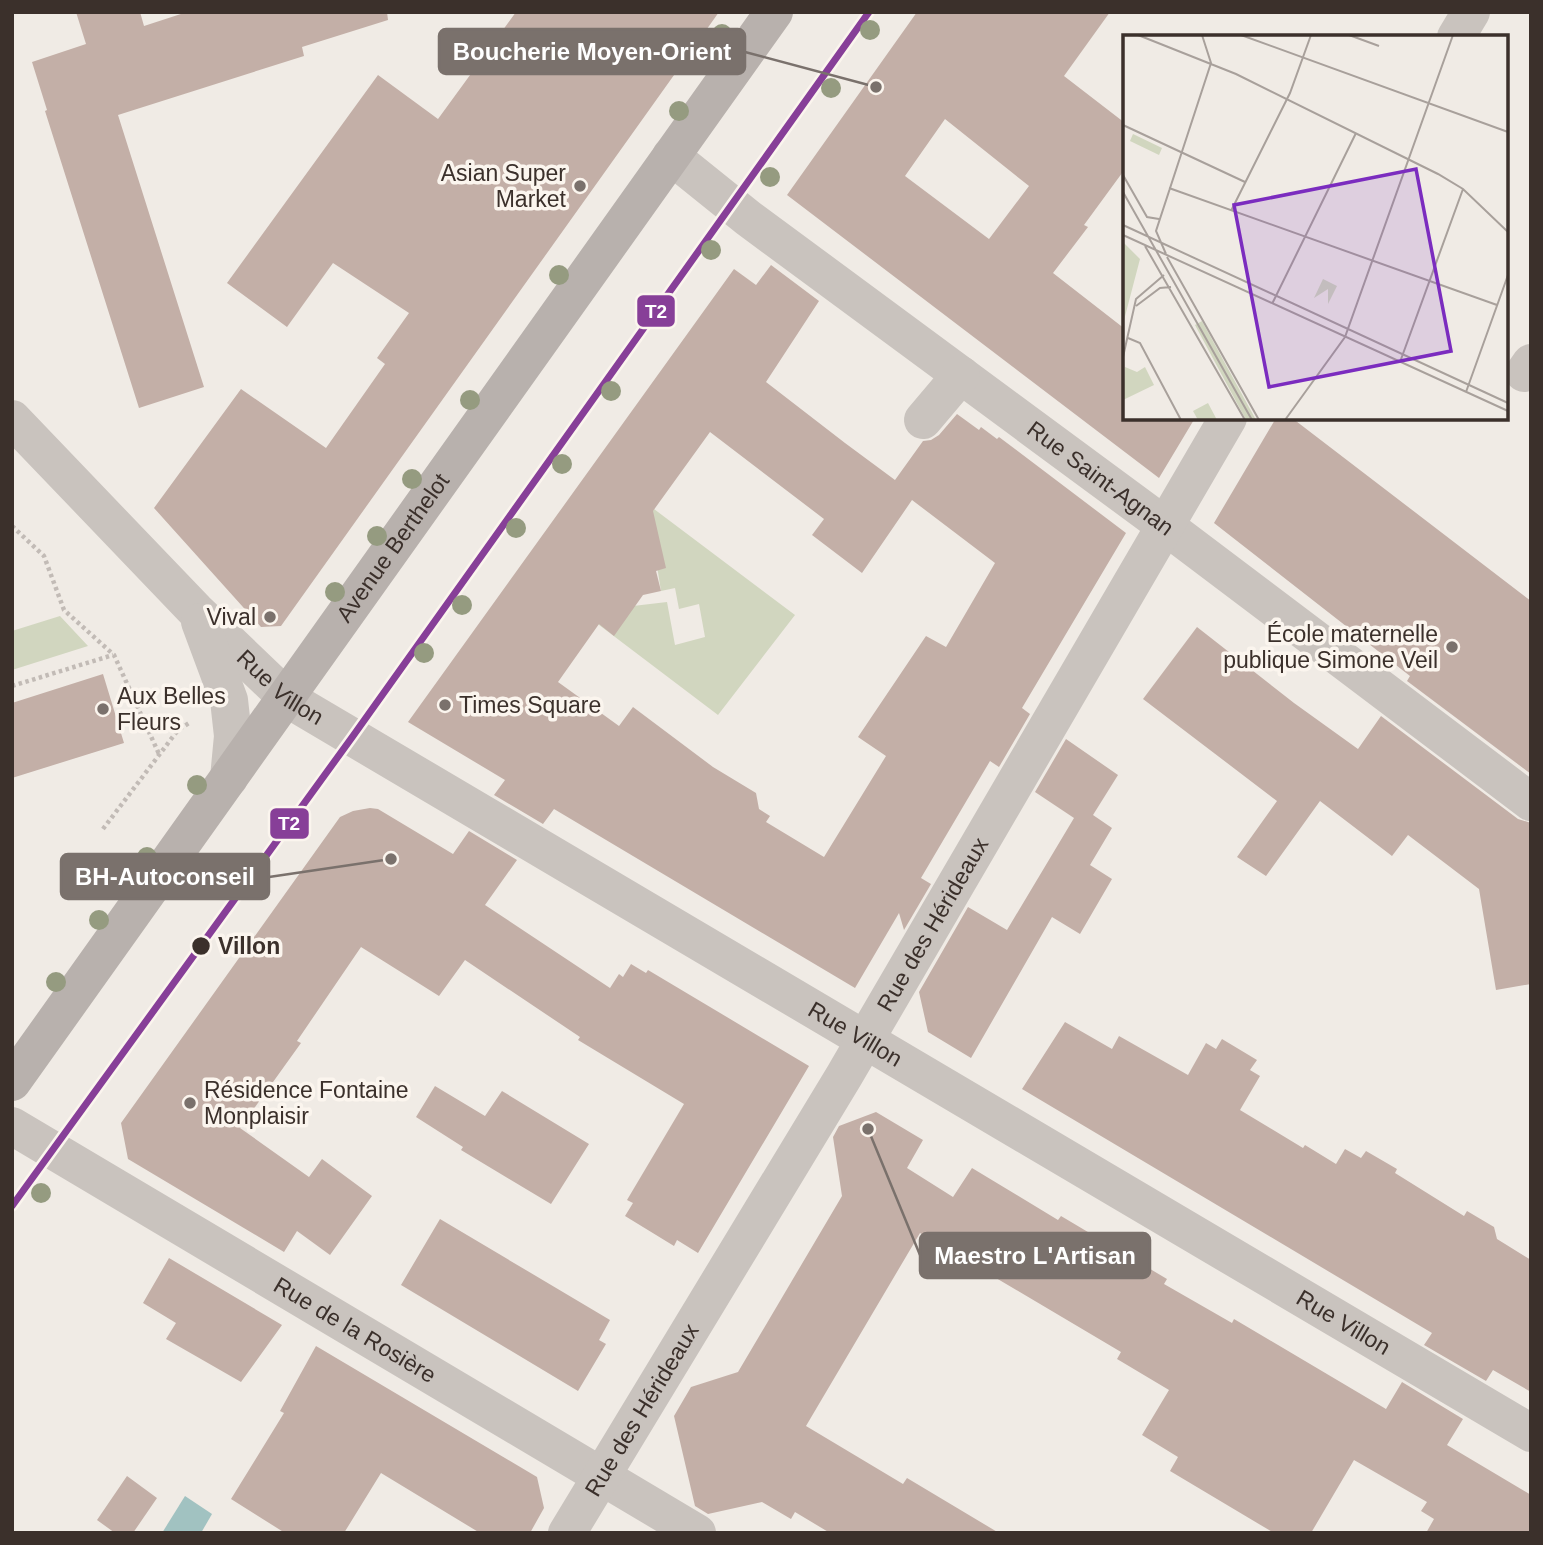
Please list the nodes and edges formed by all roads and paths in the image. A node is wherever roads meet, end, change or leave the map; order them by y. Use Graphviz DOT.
graph roads {
  1 [pos="774,12"];
  2 [pos="1471,12"];
  3 [pos="1457,35"];
  4 [pos="671,156"];
  5 [pos="961,375"];
  6 [pos="12,419"];
  7 [pos="923,420"];
  8 [pos="1227,420"];
  9 [pos="1164,525"];
  10 [pos="12,526"];
  11 [pos="196,611"];
  12 [pos="114,655"];
  13 [pos="12,686"];
  14 [pos="288,699"];
  15 [pos="190,722"];
  16 [pos="159,754"];
  17 [pos="229,778"];
  18 [pos="1531,802"];
  19 [pos="103,829"];
  20 [pos="864,1041"];
  21 [pos="12,1082"];
  22 [pos="12,1126"];
  23 [pos="1531,1433"];
  24 [pos="601,1476"];
  25 [pos="567,1533"];
  26 [pos="697,1533"];
  1 -- 4 [label="main road, Avenue Berthelot"];
  2 -- 3 [label="street"];
  4 -- 5 [label="street, Rue Saint-Agnan"];
  4 -- 14 [label="main road, Avenue Berthelot"];
  5 -- 7 [label="street"];
  5 -- 9 [label="street, Rue Saint-Agnan"];
  6 -- 11 [label="street, Rue Villon"];
  8 -- 9 [label="street, Rue des Hérideaux"];
  9 -- 18 [label="street, Rue Saint-Agnan"];
  9 -- 20 [label="street, Rue des Hérideaux"];
  10 -- 12 [label="path"];
  11 -- 14 [label="street, Rue Villon"];
  11 -- 17 [label="street, Rue Villon"];
  12 -- 13 [label="path"];
  12 -- 16 [label="path"];
  14 -- 17 [label="main road, Avenue Berthelot"];
  14 -- 20 [label="street, Rue Villon"];
  15 -- 16 [label="path"];
  16 -- 19 [label="path"];
  17 -- 21 [label="main road, Avenue Berthelot"];
  20 -- 23 [label="street, Rue Villon"];
  20 -- 24 [label="street, Rue des Hérideaux"];
  22 -- 24 [label="street, Rue de la Rosière"];
  24 -- 25 [label="street, Rue des Hérideaux"];
  24 -- 26 [label="street, Rue de la Rosière"];
}
